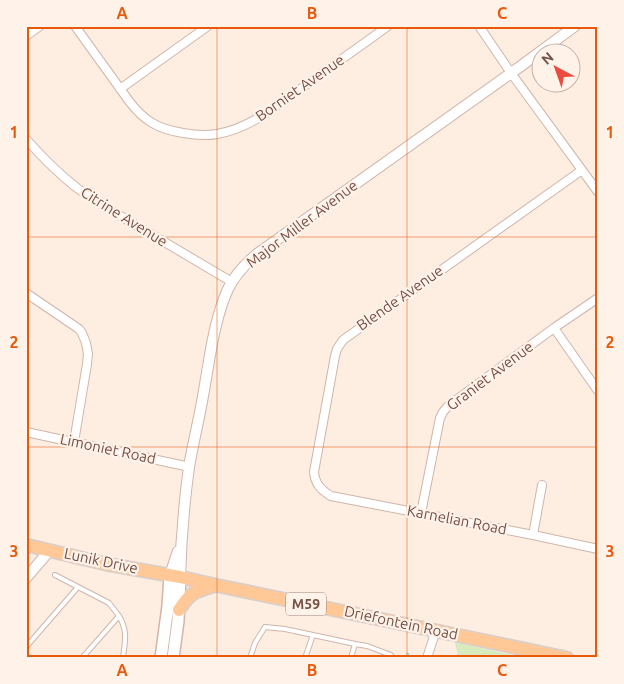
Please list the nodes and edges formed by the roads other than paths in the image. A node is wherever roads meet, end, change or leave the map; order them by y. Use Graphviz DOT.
graph roads {
  1 [pos="40,26"];
  2 [pos="75,26"];
  3 [pos="208,26"];
  4 [pos="388,26"];
  5 [pos="479,26"];
  6 [pos="577,26"];
  7 [pos="26,36"];
  8 [pos="511,73"];
  9 [pos="120,89"];
  10 [pos="26,140"];
  11 [pos="582,170"];
  12 [pos="598,192"];
  13 [pos="232,282"];
  14 [pos="26,293"];
  15 [pos="598,298"];
  16 [pos="554,328"];
  17 [pos="598,391"];
  18 [pos="26,432"];
  19 [pos="74,442"];
  20 [pos="190,467"];
  21 [pos="542,485"];
  22 [pos="318,486"];
  23 [pos="421,513"];
  24 [pos="534,536"];
  25 [pos="26,545"];
  26 [pos="598,549"];
  27 [pos="50,550"];
  28 [pos="55,575"];
  29 [pos="175,576"];
  30 [pos="26,578"];
  31 [pos="215,586"];
  32 [pos="78,587"];
  33 [pos="179,610"];
  34 [pos="119,616"];
  35 [pos="436,630"];
  36 [pos="313,635"];
  37 [pos="355,644"];
  38 [pos="26,648"];
  39 [pos="82,658"];
  40 [pos="124,658"];
  41 [pos="161,658"];
  42 [pos="173,658"];
  43 [pos="250,658"];
  44 [pos="305,658"];
  45 [pos="351,658"];
  46 [pos="392,658"];
  47 [pos="428,658"];
  48 [pos="567,658"];
  1 -- 7 [label="street"];
  2 -- 9 [label="street, Borniet Avenue"];
  3 -- 9 [label="street"];
  4 -- 9 [label="street, Borniet Avenue"];
  5 -- 8 [label="street"];
  6 -- 8 [label="street, Major Miller Avenue"];
  8 -- 11 [label="street"];
  8 -- 13 [label="street, Major Miller Avenue"];
  10 -- 13 [label="street, Citrine Avenue"];
  11 -- 12 [label="street"];
  11 -- 22 [label="street, Blende Avenue"];
  13 -- 20 [label="street, Major Miller Avenue"];
  14 -- 19 [label="street"];
  15 -- 16 [label="street, Graniet Avenue"];
  16 -- 17 [label="street"];
  16 -- 23 [label="street, Graniet Avenue"];
  18 -- 19 [label="street, Limoniet Road"];
  19 -- 20 [label="street, Limoniet Road"];
  20 -- 29 [label="street, Major Miller Avenue"];
  21 -- 24 [label="street"];
  22 -- 23 [label="street, Karnelian Road"];
  23 -- 24 [label="street, Karnelian Road"];
  24 -- 26 [label="street, Karnelian Road"];
  25 -- 27 [label="main road, Lunik Drive / M59"];
  27 -- 29 [label="main road, Lunik Drive / M59"];
  27 -- 30 [label="street"];
  28 -- 32 [label="lane"];
  29 -- 31 [label="main road, Driefontein Road / M59"];
  29 -- 33 [label="main road"];
  29 -- 41 [label="main road"];
  31 -- 33 [label="main road"];
  31 -- 35 [label="main road, Driefontein Road / M59"];
  32 -- 34 [label="lane"];
  32 -- 38 [label="lane"];
  33 -- 42 [label="main road"];
  34 -- 39 [label="lane"];
  34 -- 40 [label="lane"];
  35 -- 47 [label="street"];
  35 -- 48 [label="main road, Driefontein Road / M59"];
  36 -- 37 [label="lane"];
  36 -- 43 [label="lane"];
  36 -- 44 [label="lane"];
  37 -- 45 [label="lane"];
  37 -- 46 [label="lane"];
}
